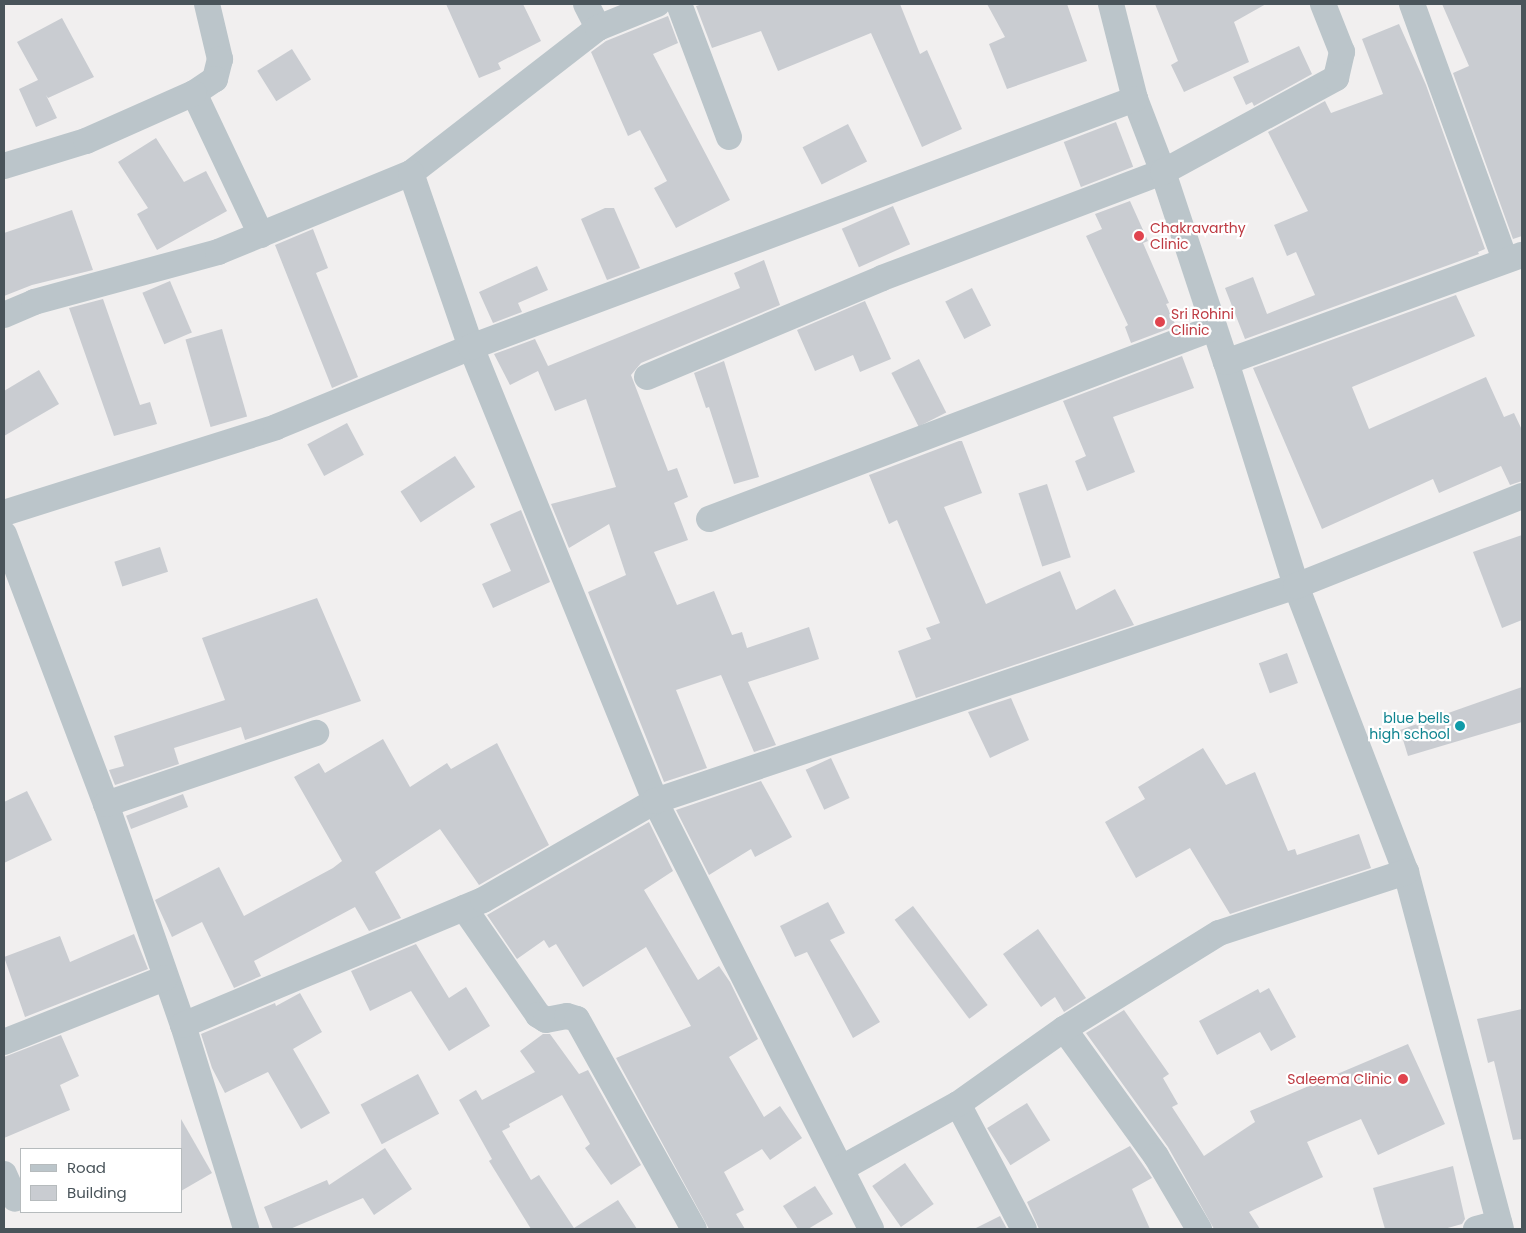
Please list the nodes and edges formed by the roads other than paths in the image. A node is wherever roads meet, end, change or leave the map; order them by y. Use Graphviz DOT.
graph roads {
  1 [pos="207,4"];
  2 [pos="586,4"];
  3 [pos="656,4"];
  4 [pos="679,4"];
  5 [pos="1111,4"];
  6 [pos="1323,4"];
  7 [pos="1412,4"];
  8 [pos="598,28"];
  9 [pos="194,93"];
  10 [pos="1135,99"];
  11 [pos="729,137"];
  12 [pos="4,166"];
  13 [pos="1163,172"];
  14 [pos="411,173"];
  15 [pos="261,236"];
  16 [pos="1514,257"];
  17 [pos="4,315"];
  18 [pos="1214,328"];
  19 [pos="471,347"];
  20 [pos="1226,362"];
  21 [pos="648,377"];
  22 [pos="1522,496"];
  23 [pos="4,512"];
  24 [pos="708,519"];
  25 [pos="4,534"];
  26 [pos="1296,586"];
  27 [pos="316,733"];
  28 [pos="655,801"];
  29 [pos="106,804"];
  30 [pos="1406,872"];
  31 [pos="464,908"];
  32 [pos="165,978"];
  33 [pos="183,1025"];
  34 [pos="1064,1029"];
  35 [pos="4,1042"];
  36 [pos="958,1104"];
  37 [pos="842,1168"];
  38 [pos="4,1174"];
  39 [pos="15,1199"];
  40 [pos="1492,1227"];
  41 [pos="246,1229"];
  42 [pos="694,1229"];
  43 [pos="871,1229"];
  44 [pos="1024,1229"];
  45 [pos="1199,1229"];
  1 -- 9 [label="street"];
  2 -- 8 [label="street"];
  3 -- 8 [label="street"];
  4 -- 11 [label="street"];
  5 -- 10 [label="street"];
  6 -- 13 [label="street"];
  7 -- 16 [label="street"];
  8 -- 14 [label="street"];
  9 -- 12 [label="street"];
  9 -- 15 [label="street"];
  10 -- 13 [label="street"];
  10 -- 19 [label="street"];
  13 -- 18 [label="street"];
  13 -- 21 [label="street"];
  14 -- 15 [label="street"];
  14 -- 19 [label="street"];
  15 -- 17 [label="street"];
  16 -- 20 [label="street"];
  18 -- 20 [label="street"];
  18 -- 24 [label="street"];
  19 -- 23 [label="street"];
  19 -- 28 [label="street"];
  20 -- 26 [label="street"];
  22 -- 26 [label="street"];
  25 -- 29 [label="street"];
  26 -- 28 [label="street"];
  26 -- 30 [label="street"];
  27 -- 29 [label="street"];
  28 -- 31 [label="street"];
  28 -- 37 [label="street"];
  29 -- 32 [label="street"];
  30 -- 34 [label="street"];
  30 -- 40 [label="street"];
  31 -- 33 [label="street"];
  31 -- 42 [label="street"];
  32 -- 33 [label="street"];
  32 -- 35 [label="street"];
  33 -- 41 [label="street"];
  34 -- 36 [label="street"];
  34 -- 45 [label="street"];
  36 -- 37 [label="street"];
  36 -- 44 [label="street"];
  37 -- 43 [label="street"];
  38 -- 39 [label="street"];
}
